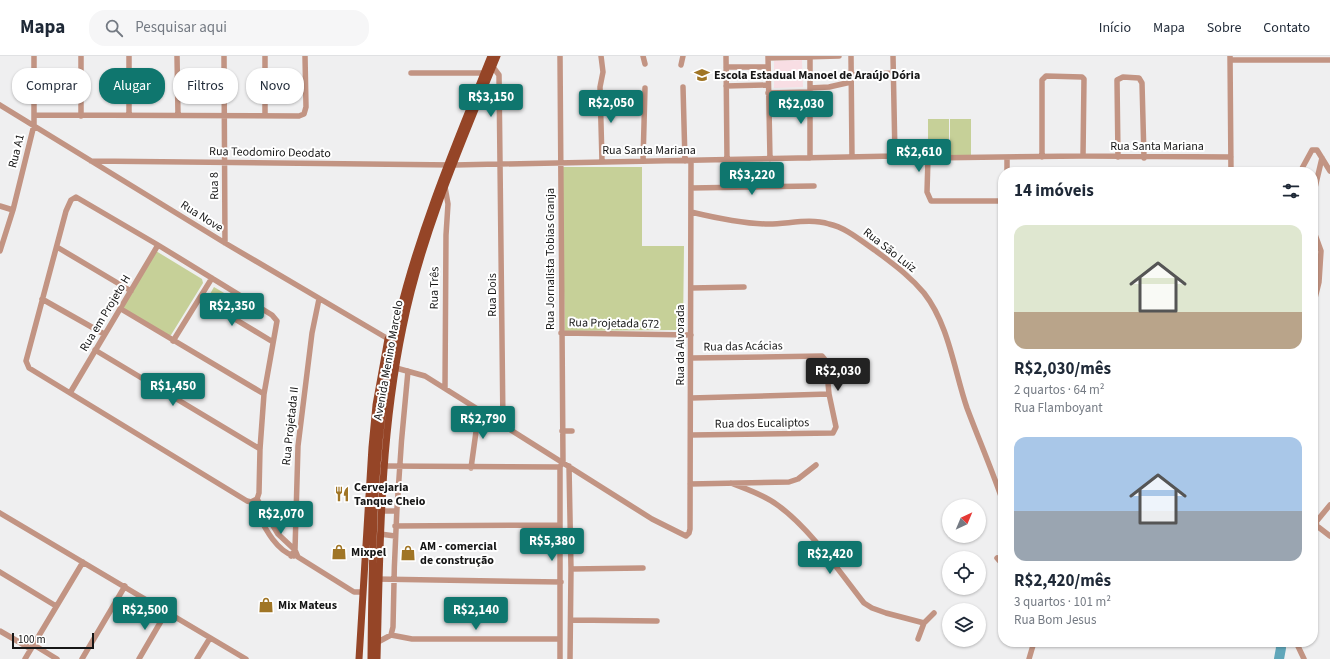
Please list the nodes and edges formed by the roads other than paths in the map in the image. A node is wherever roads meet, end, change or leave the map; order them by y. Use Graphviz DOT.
graph roads {
  1 [pos="34,56"];
  2 [pos="81,56"];
  3 [pos="129,56"];
  4 [pos="177,56"];
  5 [pos="224,56"];
  6 [pos="265,56"];
  7 [pos="305,56"];
  8 [pos="491,56"];
  9 [pos="497,56"];
  10 [pos="560,56"];
  11 [pos="601,56"];
  12 [pos="643,56"];
  13 [pos="683,56"];
  14 [pos="726,56"];
  15 [pos="839,56"];
  16 [pos="852,56"];
  17 [pos="893,56"];
  18 [pos="768,57"];
  19 [pos="810,57"];
  20 [pos="1230,58"];
  21 [pos="1330,60"];
  22 [pos="645,64"];
  23 [pos="680,65"];
  24 [pos="493,67"];
  25 [pos="726,67"];
  26 [pos="768,67"];
  27 [pos="411,73"];
  28 [pos="484,73"];
  29 [pos="894,73"];
  30 [pos="851,78"];
  31 [pos="768,85"];
  32 [pos="726,86"];
  33 [pos="683,87"];
  34 [pos="645,88"];
  35 [pos="810,90"];
  36 [pos="768,94"];
  37 [pos="0,105"];
  38 [pos="35,115"];
  39 [pos="129,115"];
  40 [pos="178,115"];
  41 [pos="265,115"];
  42 [pos="81,116"];
  43 [pos="224,116"];
  44 [pos="34,125"];
  45 [pos="895,156"];
  46 [pos="1083,156"];
  47 [pos="852,157"];
  48 [pos="1006,157"];
  49 [pos="1042,157"];
  50 [pos="1118,157"];
  51 [pos="1231,157"];
  52 [pos="810,158"];
  53 [pos="928,158"];
  54 [pos="1144,158"];
  55 [pos="1322,158"];
  56 [pos="770,159"];
  57 [pos="727,160"];
  58 [pos="91,161"];
  59 [pos="602,161"];
  60 [pos="643,161"];
  61 [pos="688,161"];
  62 [pos="560,162"];
  63 [pos="224,163"];
  64 [pos="501,164"];
  65 [pos="451,165"];
  66 [pos="1006,167"];
  67 [pos="1231,167"];
  68 [pos="1302,167"];
  69 [pos="1330,170"];
  70 [pos="1318,175"];
  71 [pos="814,186"];
  72 [pos="445,187"];
  73 [pos="691,188"];
  74 [pos="998,202"];
  75 [pos="0,206"];
  76 [pos="12,210"];
  77 [pos="691,212"];
  78 [pos="225,243"];
  79 [pos="1318,243"];
  80 [pos="158,245"];
  81 [pos="57,247"];
  82 [pos="0,251"];
  83 [pos="212,278"];
  84 [pos="1318,286"];
  85 [pos="691,288"];
  86 [pos="744,288"];
  87 [pos="131,291"];
  88 [pos="200,298"];
  89 [pos="42,299"];
  90 [pos="318,299"];
  91 [pos="121,309"];
  92 [pos="561,333"];
  93 [pos="104,334"];
  94 [pos="691,335"];
  95 [pos="391,340"];
  96 [pos="173,341"];
  97 [pos="273,342"];
  98 [pos="94,350"];
  99 [pos="691,358"];
  100 [pos="396,368"];
  101 [pos="408,371"];
  102 [pos="386,387"];
  103 [pos="445,388"];
  104 [pos="70,393"];
  105 [pos="264,394"];
  106 [pos="829,394"];
  107 [pos="378,398"];
  108 [pos="691,398"];
  109 [pos="479,410"];
  110 [pos="503,426"];
  111 [pos="572,431"];
  112 [pos="562,432"];
  113 [pos="691,435"];
  114 [pos="260,449"];
  115 [pos="562,465"];
  116 [pos="816,465"];
  117 [pos="383,466"];
  118 [pos="569,466"];
  119 [pos="398,467"];
  120 [pos="470,468"];
  121 [pos="731,483"];
  122 [pos="690,484"];
  123 [pos="998,489"];
  124 [pos="254,501"];
  125 [pos="1330,505"];
  126 [pos="381,511"];
  127 [pos="396,511"];
  128 [pos="654,512"];
  129 [pos="0,513"];
  130 [pos="652,519"];
  131 [pos="1318,520"];
  132 [pos="560,525"];
  133 [pos="395,526"];
  134 [pos="1318,527"];
  135 [pos="380,534"];
  136 [pos="395,536"];
  137 [pos="1330,536"];
  138 [pos="283,540"];
  139 [pos="279,546"];
  140 [pos="295,550"];
  141 [pos="295,556"];
  142 [pos="83,562"];
  143 [pos="643,568"];
  144 [pos="571,569"];
  145 [pos="0,572"];
  146 [pos="375,581"];
  147 [pos="394,581"];
  148 [pos="561,582"];
  149 [pos="125,586"];
  150 [pos="561,590"];
  151 [pos="571,590"];
  152 [pos="363,592"];
  153 [pos="56,606"];
  154 [pos="372,606"];
  155 [pos="167,611"];
  156 [pos="934,613"];
  157 [pos="571,620"];
  158 [pos="657,621"];
  159 [pos="924,623"];
  160 [pos="0,631"];
  161 [pos="360,633"];
  162 [pos="391,635"];
  163 [pos="210,638"];
  164 [pos="560,639"];
  165 [pos="918,639"];
  166 [pos="378,642"];
  167 [pos="32,647"];
  168 [pos="1033,647"];
  169 [pos="1298,647"];
  170 [pos="25,659"];
  171 [pos="57,659"];
  172 [pos="82,659"];
  173 [pos="139,659"];
  174 [pos="197,659"];
  175 [pos="246,659"];
  176 [pos="358,659"];
  177 [pos="370,659"];
  178 [pos="377,659"];
  179 [pos="560,659"];
  180 [pos="570,659"];
  181 [pos="1029,659"];
  182 [pos="1304,659"];
  1 -- 38 [label="street, Rua A1"];
  2 -- 42 [label="street"];
  3 -- 39 [label="street"];
  4 -- 40 [label="street"];
  5 -- 43 [label="street, Rua 8"];
  6 -- 41 [label="street"];
  7 -- 41 [label="street"];
  8 -- 28 [label="main road, Avenida Menino Marcelo"];
  9 -- 24 [label="main road, Avenida Menino Marcelo"];
  10 -- 62 [label="street, Rua Jornalista Tobias Granja"];
  11 -- 59 [label="street"];
  12 -- 22 [label="street"];
  13 -- 23 [label="street"];
  14 -- 25 [label="street"];
  15 -- 19 [label="street"];
  16 -- 30 [label="street"];
  17 -- 29 [label="street"];
  18 -- 19 [label="street"];
  18 -- 26 [label="street"];
  19 -- 35 [label="street"];
  20 -- 21 [label="street"];
  20 -- 51 [label="street"];
  24 -- 64 [label="street, Rua Dois"];
  24 -- 65 [label="main road, Avenida Menino Marcelo"];
  25 -- 26 [label="street"];
  25 -- 32 [label="street"];
  26 -- 31 [label="street"];
  27 -- 28 [label="street"];
  28 -- 65 [label="main road, Avenida Menino Marcelo"];
  29 -- 30 [label="street"];
  29 -- 45 [label="street"];
  30 -- 35 [label="street"];
  30 -- 47 [label="street"];
  31 -- 32 [label="street"];
  31 -- 36 [label="street"];
  32 -- 57 [label="street"];
  33 -- 61 [label="street, Rua da Alvorada"];
  34 -- 60 [label="street"];
  35 -- 36 [label="street"];
  35 -- 52 [label="street"];
  36 -- 56 [label="street"];
  37 -- 44 [label="street, Rua Nove"];
  38 -- 42 [label="street"];
  38 -- 44 [label="street, Rua A1"];
  39 -- 40 [label="street"];
  39 -- 42 [label="street"];
  40 -- 43 [label="street"];
  41 -- 43 [label="street"];
  43 -- 63 [label="street, Rua 8"];
  44 -- 58 [label="street, Rua Nove"];
  44 -- 76 [label="street, Rua A1"];
  45 -- 47 [label="street, Rua Santa Mariana"];
  45 -- 53 [label="street, Rua Santa Mariana"];
  46 -- 49 [label="street, Rua Santa Mariana"];
  46 -- 49 [label="street"];
  46 -- 50 [label="street, Rua Santa Mariana"];
  47 -- 52 [label="street, Rua Santa Mariana"];
  48 -- 49 [label="street, Rua Santa Mariana"];
  48 -- 53 [label="street, Rua Santa Mariana"];
  48 -- 66 [label="street"];
  50 -- 54 [label="street, Rua Santa Mariana"];
  50 -- 54 [label="street"];
  51 -- 54 [label="street, Rua Santa Mariana"];
  51 -- 67 [label="street"];
  52 -- 56 [label="street, Rua Santa Mariana"];
  53 -- 74 [label="street"];
  55 -- 68 [label="street"];
  55 -- 69 [label="street"];
  55 -- 70 [label="street"];
  56 -- 57 [label="street, Rua Santa Mariana"];
  57 -- 61 [label="street, Rua Santa Mariana"];
  58 -- 63 [label="street, Rua Teodomiro Deodato"];
  58 -- 78 [label="street, Rua Nove"];
  59 -- 60 [label="street, Rua Santa Mariana"];
  59 -- 62 [label="street, Rua Santa Mariana"];
  60 -- 61 [label="street, Rua Santa Mariana"];
  61 -- 73 [label="street, Rua da Alvorada"];
  62 -- 64 [label="street, Rua Santa Mariana"];
  62 -- 92 [label="street, Rua Jornalista Tobias Granja"];
  63 -- 65 [label="street, Rua Teodomiro Deodato"];
  63 -- 78 [label="street, Rua 8"];
  64 -- 65 [label="street, Rua Santa Mariana"];
  64 -- 110 [label="street, Rua Dois"];
  65 -- 72 [label="main road, Avenida Menino Marcelo"];
  65 -- 95 [label="main road, Avenida Menino Marcelo"];
  71 -- 73 [label="street"];
  72 -- 100 [label="main road, Avenida Menino Marcelo"];
  72 -- 103 [label="street, Rua Três"];
  73 -- 77 [label="street, Rua da Alvorada"];
  75 -- 76 [label="street"];
  76 -- 82 [label="street, Rua A1"];
  77 -- 85 [label="street, Rua da Alvorada"];
  77 -- 123 [label="street, Rua São Luiz"];
  78 -- 90 [label="street, Rua Nove"];
  79 -- 84 [label="street"];
  80 -- 81 [label="street"];
  80 -- 83 [label="street"];
  80 -- 87 [label="street, Rua em Projeto H"];
  81 -- 87 [label="street"];
  81 -- 89 [label="street"];
  83 -- 88 [label="street"];
  83 -- 97 [label="street"];
  85 -- 86 [label="street"];
  85 -- 94 [label="street, Rua da Alvorada"];
  87 -- 91 [label="street, Rua em Projeto H"];
  88 -- 96 [label="street"];
  88 -- 97 [label="street"];
  89 -- 93 [label="street"];
  89 -- 104 [label="street"];
  90 -- 95 [label="street, Rua Nove"];
  90 -- 140 [label="street, Rua Projetada II"];
  91 -- 93 [label="street, Rua em Projeto H"];
  91 -- 96 [label="street"];
  92 -- 94 [label="street, Rua Projetada 672"];
  92 -- 112 [label="street, Rua Jornalista Tobias Granja"];
  93 -- 98 [label="street, Rua em Projeto H"];
  94 -- 99 [label="street, Rua da Alvorada"];
  95 -- 102 [label="main road, Avenida Menino Marcelo"];
  95 -- 107 [label="main road"];
  96 -- 105 [label="street"];
  97 -- 105 [label="street"];
  98 -- 104 [label="street, Rua em Projeto H"];
  98 -- 114 [label="street"];
  99 -- 106 [label="street, Rua das Acácias"];
  99 -- 108 [label="street, Rua da Alvorada"];
  100 -- 101 [label="street"];
  100 -- 117 [label="main road, Avenida Menino Marcelo"];
  101 -- 103 [label="street"];
  101 -- 119 [label="street"];
  102 -- 107 [label="main road"];
  102 -- 146 [label="main road, Avenida Menino Marcelo"];
  103 -- 109 [label="street"];
  104 -- 124 [label="street"];
  105 -- 114 [label="street"];
  106 -- 108 [label="street"];
  106 -- 113 [label="street, Rua dos Eucaliptos"];
  107 -- 152 [label="main road"];
  108 -- 113 [label="street, Rua da Alvorada"];
  109 -- 110 [label="street"];
  109 -- 120 [label="street"];
  110 -- 115 [label="street"];
  111 -- 112 [label="street"];
  112 -- 115 [label="street, Rua Jornalista Tobias Granja"];
  113 -- 122 [label="street, Rua da Alvorada"];
  114 -- 124 [label="street"];
  115 -- 118 [label="street"];
  115 -- 120 [label="street"];
  115 -- 132 [label="street, Rua Jornalista Tobias Granja"];
  116 -- 121 [label="street"];
  117 -- 119 [label="street"];
  117 -- 126 [label="main road, Avenida Menino Marcelo"];
  118 -- 130 [label="street"];
  118 -- 144 [label="street"];
  119 -- 120 [label="street"];
  119 -- 127 [label="street"];
  121 -- 122 [label="street"];
  121 -- 159 [label="street"];
  122 -- 130 [label="street, Rua da Alvorada"];
  124 -- 138 [label="street"];
  124 -- 139 [label="street"];
  125 -- 131 [label="street"];
  126 -- 127 [label="street"];
  126 -- 135 [label="main road, Avenida Menino Marcelo"];
  127 -- 133 [label="street"];
  128 -- 130 [label="street"];
  129 -- 142 [label="street"];
  132 -- 133 [label="street"];
  132 -- 148 [label="street, Rua Jornalista Tobias Granja"];
  133 -- 136 [label="street"];
  134 -- 137 [label="street"];
  135 -- 136 [label="street"];
  135 -- 146 [label="main road, Avenida Menino Marcelo"];
  136 -- 147 [label="street"];
  138 -- 139 [label="street"];
  138 -- 140 [label="street"];
  139 -- 141 [label="street"];
  140 -- 141 [label="street"];
  141 -- 152 [label="street"];
  142 -- 149 [label="street"];
  142 -- 153 [label="street"];
  143 -- 144 [label="street"];
  144 -- 151 [label="street"];
  145 -- 153 [label="street"];
  146 -- 147 [label="street"];
  146 -- 152 [label="main road"];
  146 -- 154 [label="main road, Avenida Menino Marcelo"];
  146 -- 166 [label="main road, Avenida Menino Marcelo"];
  147 -- 148 [label="street"];
  147 -- 162 [label="street"];
  148 -- 150 [label="street, Rua Jornalista Tobias Granja"];
  149 -- 155 [label="street"];
  149 -- 172 [label="street"];
  150 -- 151 [label="street"];
  150 -- 164 [label="street, Rua Jornalista Tobias Granja"];
  151 -- 157 [label="street"];
  152 -- 161 [label="main road"];
  153 -- 167 [label="street"];
  154 -- 161 [label="main road"];
  154 -- 177 [label="main road, Avenida Menino Marcelo"];
  155 -- 163 [label="street"];
  155 -- 173 [label="street"];
  156 -- 159 [label="street"];
  157 -- 158 [label="street"];
  157 -- 180 [label="street"];
  159 -- 165 [label="street"];
  160 -- 167 [label="street"];
  161 -- 176 [label="main road"];
  162 -- 164 [label="street"];
  162 -- 166 [label="street"];
  163 -- 174 [label="street"];
  163 -- 175 [label="street"];
  164 -- 179 [label="street, Rua Jornalista Tobias Granja"];
  166 -- 178 [label="main road, Avenida Menino Marcelo"];
  167 -- 170 [label="street"];
  167 -- 171 [label="street"];
  168 -- 181 [label="street"];
  169 -- 182 [label="street"];
}
